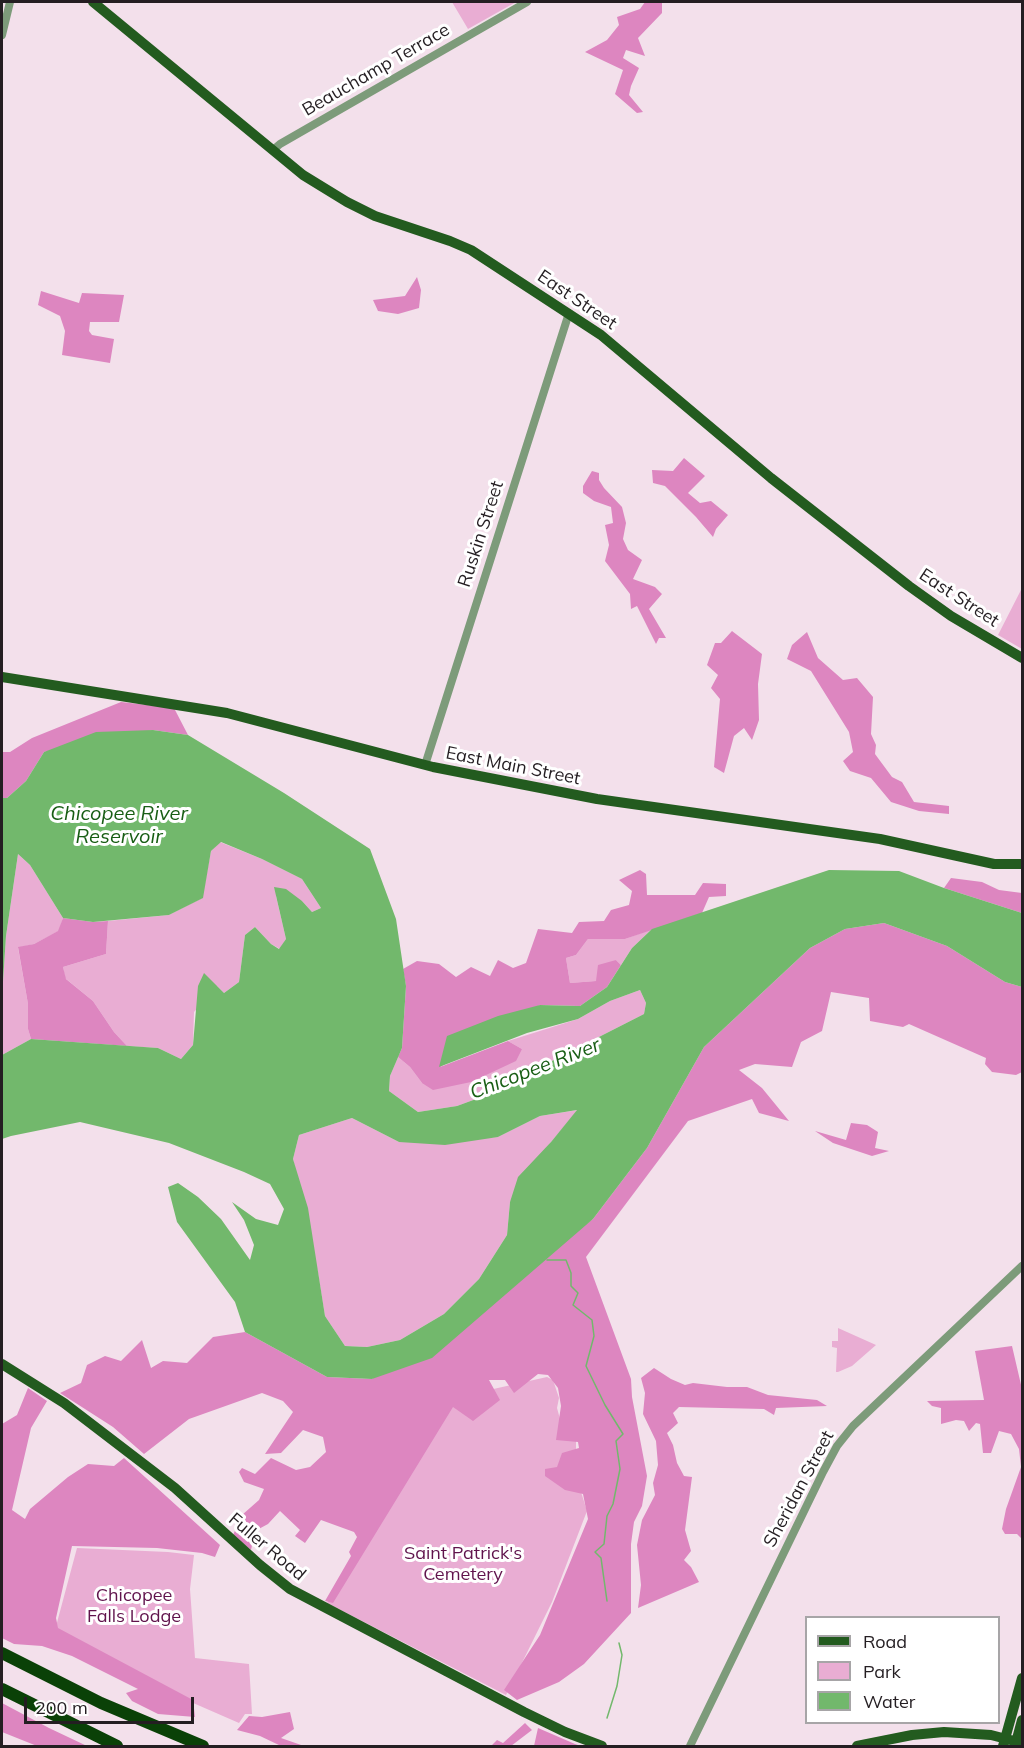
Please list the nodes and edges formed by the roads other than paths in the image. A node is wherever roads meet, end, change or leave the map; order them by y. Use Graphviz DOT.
graph roads {
  1 [pos="10,2"];
  2 [pos="93,2"];
  3 [pos="527,2"];
  4 [pos="2,35"];
  5 [pos="273,150"];
  6 [pos="569,313"];
  7 [pos="1023,658"];
  8 [pos="2,677"];
  9 [pos="425,765"];
  10 [pos="1023,864"];
  11 [pos="1023,1266"];
  12 [pos="2,1364"];
  13 [pos="2,1653"];
  14 [pos="1023,1678"];
  15 [pos="2,1689"];
  16 [pos="1023,1720"];
  17 [pos="1013,1743"];
  18 [pos="117,1746"];
  19 [pos="203,1746"];
  20 [pos="602,1746"];
  21 [pos="690,1746"];
  22 [pos="856,1746"];
  1 -- 4 [label="street"];
  2 -- 5 [label="main road, East Street"];
  3 -- 5 [label="street, Beauchamp Terrace"];
  5 -- 6 [label="main road, East Street"];
  6 -- 7 [label="main road, East Street"];
  6 -- 9 [label="street, Ruskin Street"];
  8 -- 9 [label="main road, East Main Street"];
  9 -- 10 [label="main road, East Main Street"];
  11 -- 21 [label="street, Sheridan Street"];
  12 -- 20 [label="main road, Fuller Road"];
  13 -- 19 [label="highway"];
  14 -- 17 [label="main road"];
  15 -- 18 [label="highway"];
  16 -- 17 [label="main road"];
  17 -- 22 [label="main road"];
}
